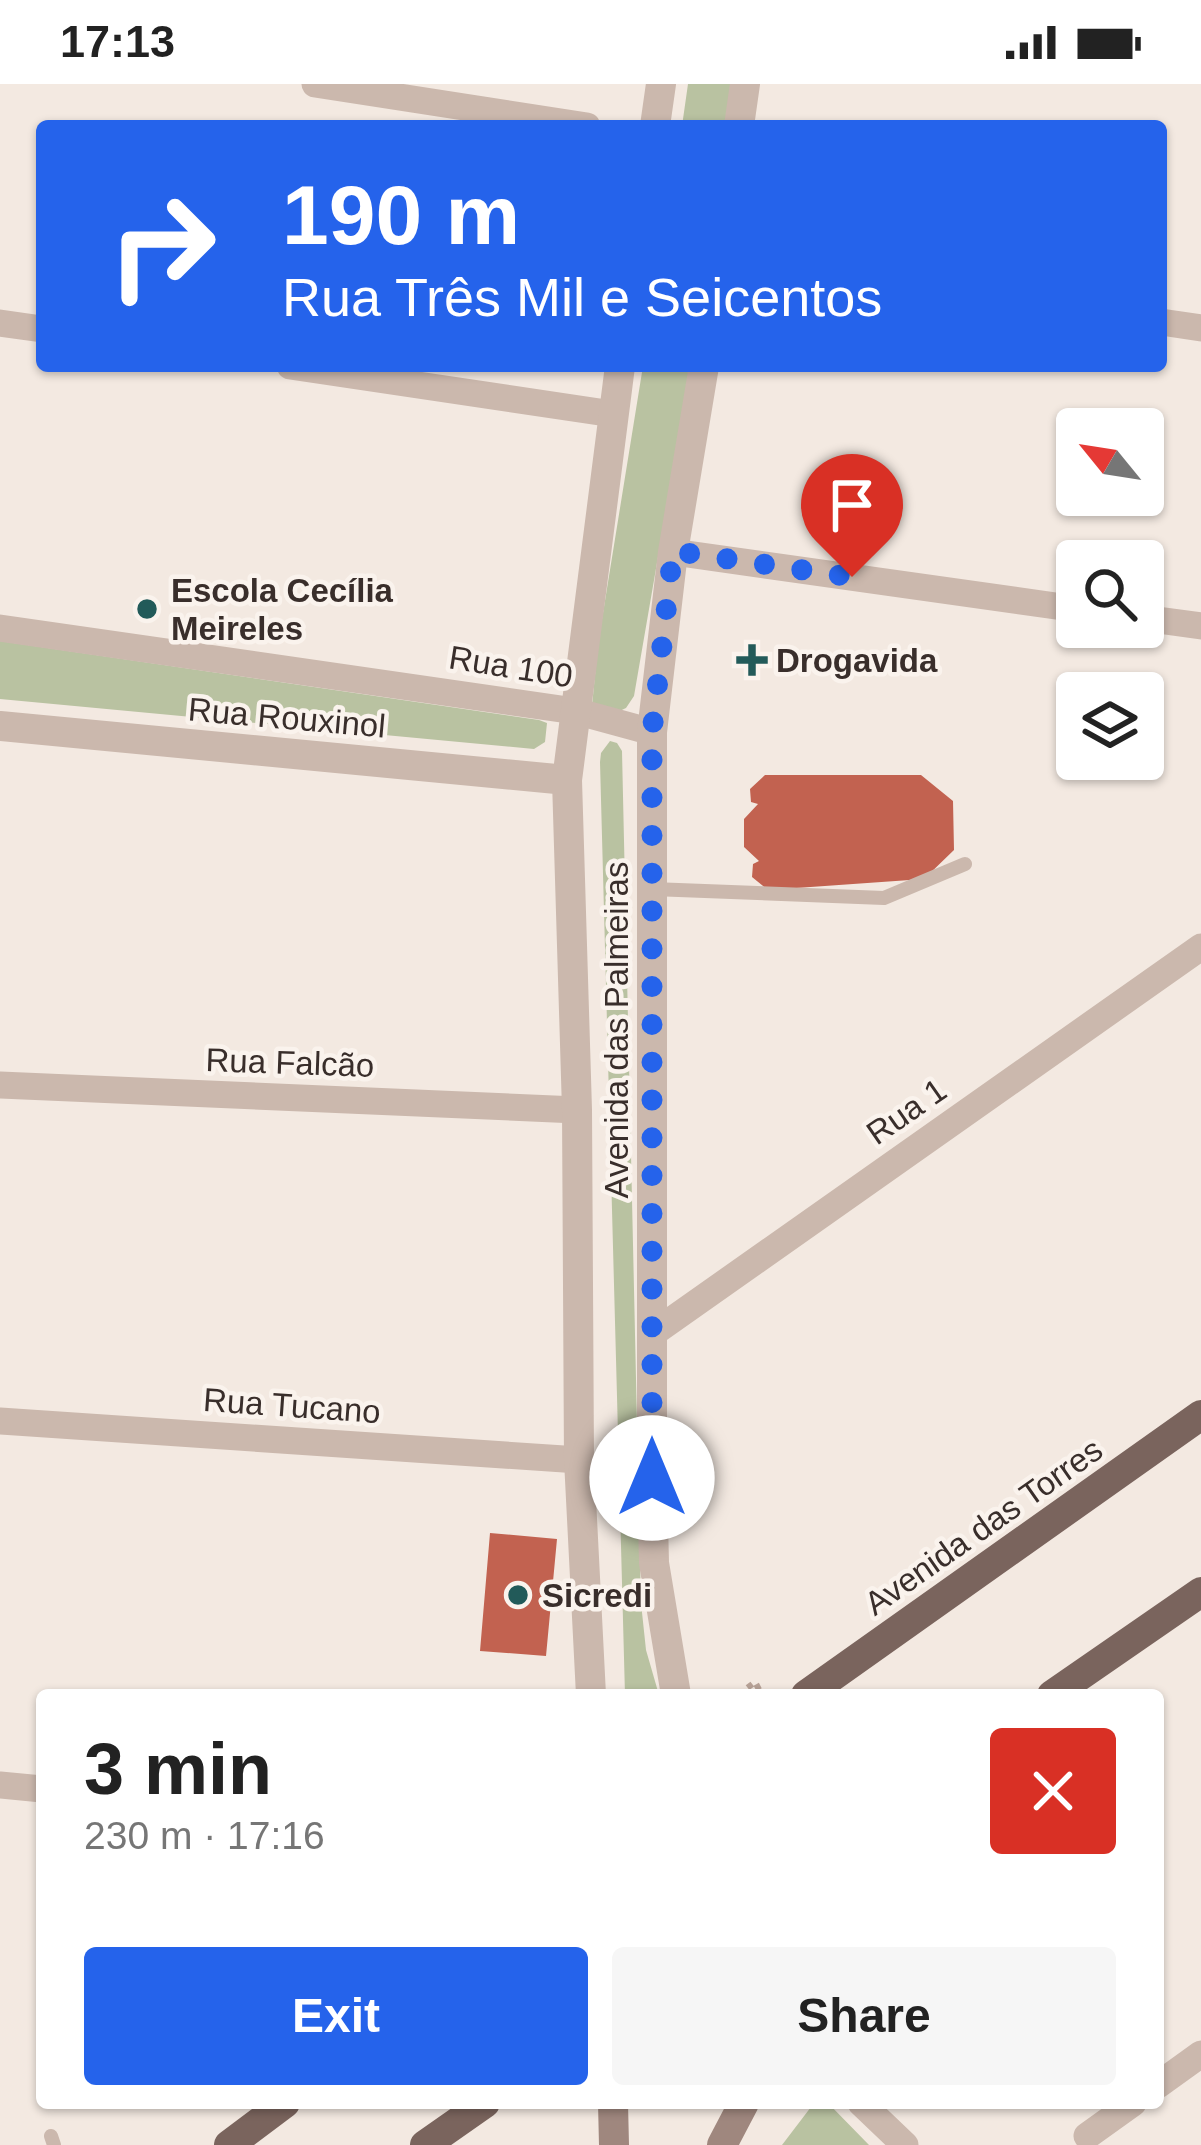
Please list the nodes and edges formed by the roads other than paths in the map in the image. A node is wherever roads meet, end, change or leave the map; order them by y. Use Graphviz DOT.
graph roads {
  1 [pos="315,84"];
  2 [pos="662,84"];
  3 [pos="745,84"];
  4 [pos="547,120"];
  5 [pos="656,120"];
  6 [pos="741,120"];
  7 [pos="0,323"];
  8 [pos="1167,323"];
  9 [pos="36,328"];
  10 [pos="1201,328"];
  11 [pos="330,372"];
  12 [pos="619,372"];
  13 [pos="703,372"];
  14 [pos="613,414"];
  15 [pos="673,551"];
  16 [pos="1056,606"];
  17 [pos="1164,621"];
  18 [pos="1201,626"];
  19 [pos="0,628"];
  20 [pos="574,711"];
  21 [pos="0,726"];
  22 [pos="652,732"];
  23 [pos="567,780"];
  24 [pos="965,864"];
  25 [pos="652,890"];
  26 [pos="1201,947"];
  27 [pos="0,1085"];
  28 [pos="577,1110"];
  29 [pos="652,1334"];
  30 [pos="1201,1415"];
  31 [pos="0,1421"];
  32 [pos="579,1460"];
  33 [pos="1201,1592"];
  34 [pos="591,1689"];
  35 [pos="675,1689"];
  36 [pos="814,1689"];
  37 [pos="1061,1689"];
  38 [pos="0,1785"];
  39 [pos="36,1788"];
  40 [pos="1201,2054"];
  41 [pos="1164,2081"];
  42 [pos="277,2109"];
  43 [pos="476,2109"];
  44 [pos="613,2109"];
  45 [pos="741,2109"];
  46 [pos="867,2109"];
  47 [pos="1124,2109"];
  48 [pos="1087,2136"];
  49 [pos="230,2145"];
  50 [pos="425,2145"];
  51 [pos="614,2145"];
  52 [pos="722,2145"];
  53 [pos="905,2145"];
  1 -- 4 [label="street"];
  2 -- 5 [label="street"];
  3 -- 6 [label="street"];
  7 -- 9 [label="street"];
  8 -- 10 [label="street"];
  11 -- 14 [label="street"];
  12 -- 14 [label="street, Avenida das Palmeiras"];
  13 -- 15 [label="street, Avenida das Palmeiras"];
  14 -- 20 [label="street, Avenida das Palmeiras"];
  15 -- 16 [label="street"];
  15 -- 22 [label="street, Avenida das Palmeiras"];
  17 -- 18 [label="street"];
  19 -- 20 [label="street, Rua 100"];
  20 -- 22 [label="street, Rua 100"];
  20 -- 23 [label="street, Avenida das Palmeiras"];
  21 -- 23 [label="street, Rua Rouxinol"];
  22 -- 25 [label="street, Avenida das Palmeiras"];
  23 -- 28 [label="street, Avenida das Palmeiras"];
  24 -- 25 [label="lane"];
  25 -- 29 [label="street, Avenida das Palmeiras"];
  26 -- 29 [label="street, Rua 1"];
  27 -- 28 [label="street, Rua Falcão"];
  28 -- 32 [label="street, Avenida das Palmeiras"];
  29 -- 35 [label="street, Avenida das Palmeiras"];
  30 -- 36 [label="main road, Avenida das Torres"];
  31 -- 32 [label="street, Rua Tucano"];
  32 -- 34 [label="street, Avenida das Palmeiras"];
  33 -- 37 [label="main road"];
  38 -- 39 [label="street"];
  40 -- 41 [label="street"];
  42 -- 49 [label="main road"];
  43 -- 50 [label="main road"];
  44 -- 51 [label="main road"];
  45 -- 52 [label="main road"];
  46 -- 53 [label="street"];
  47 -- 48 [label="street"];
}
